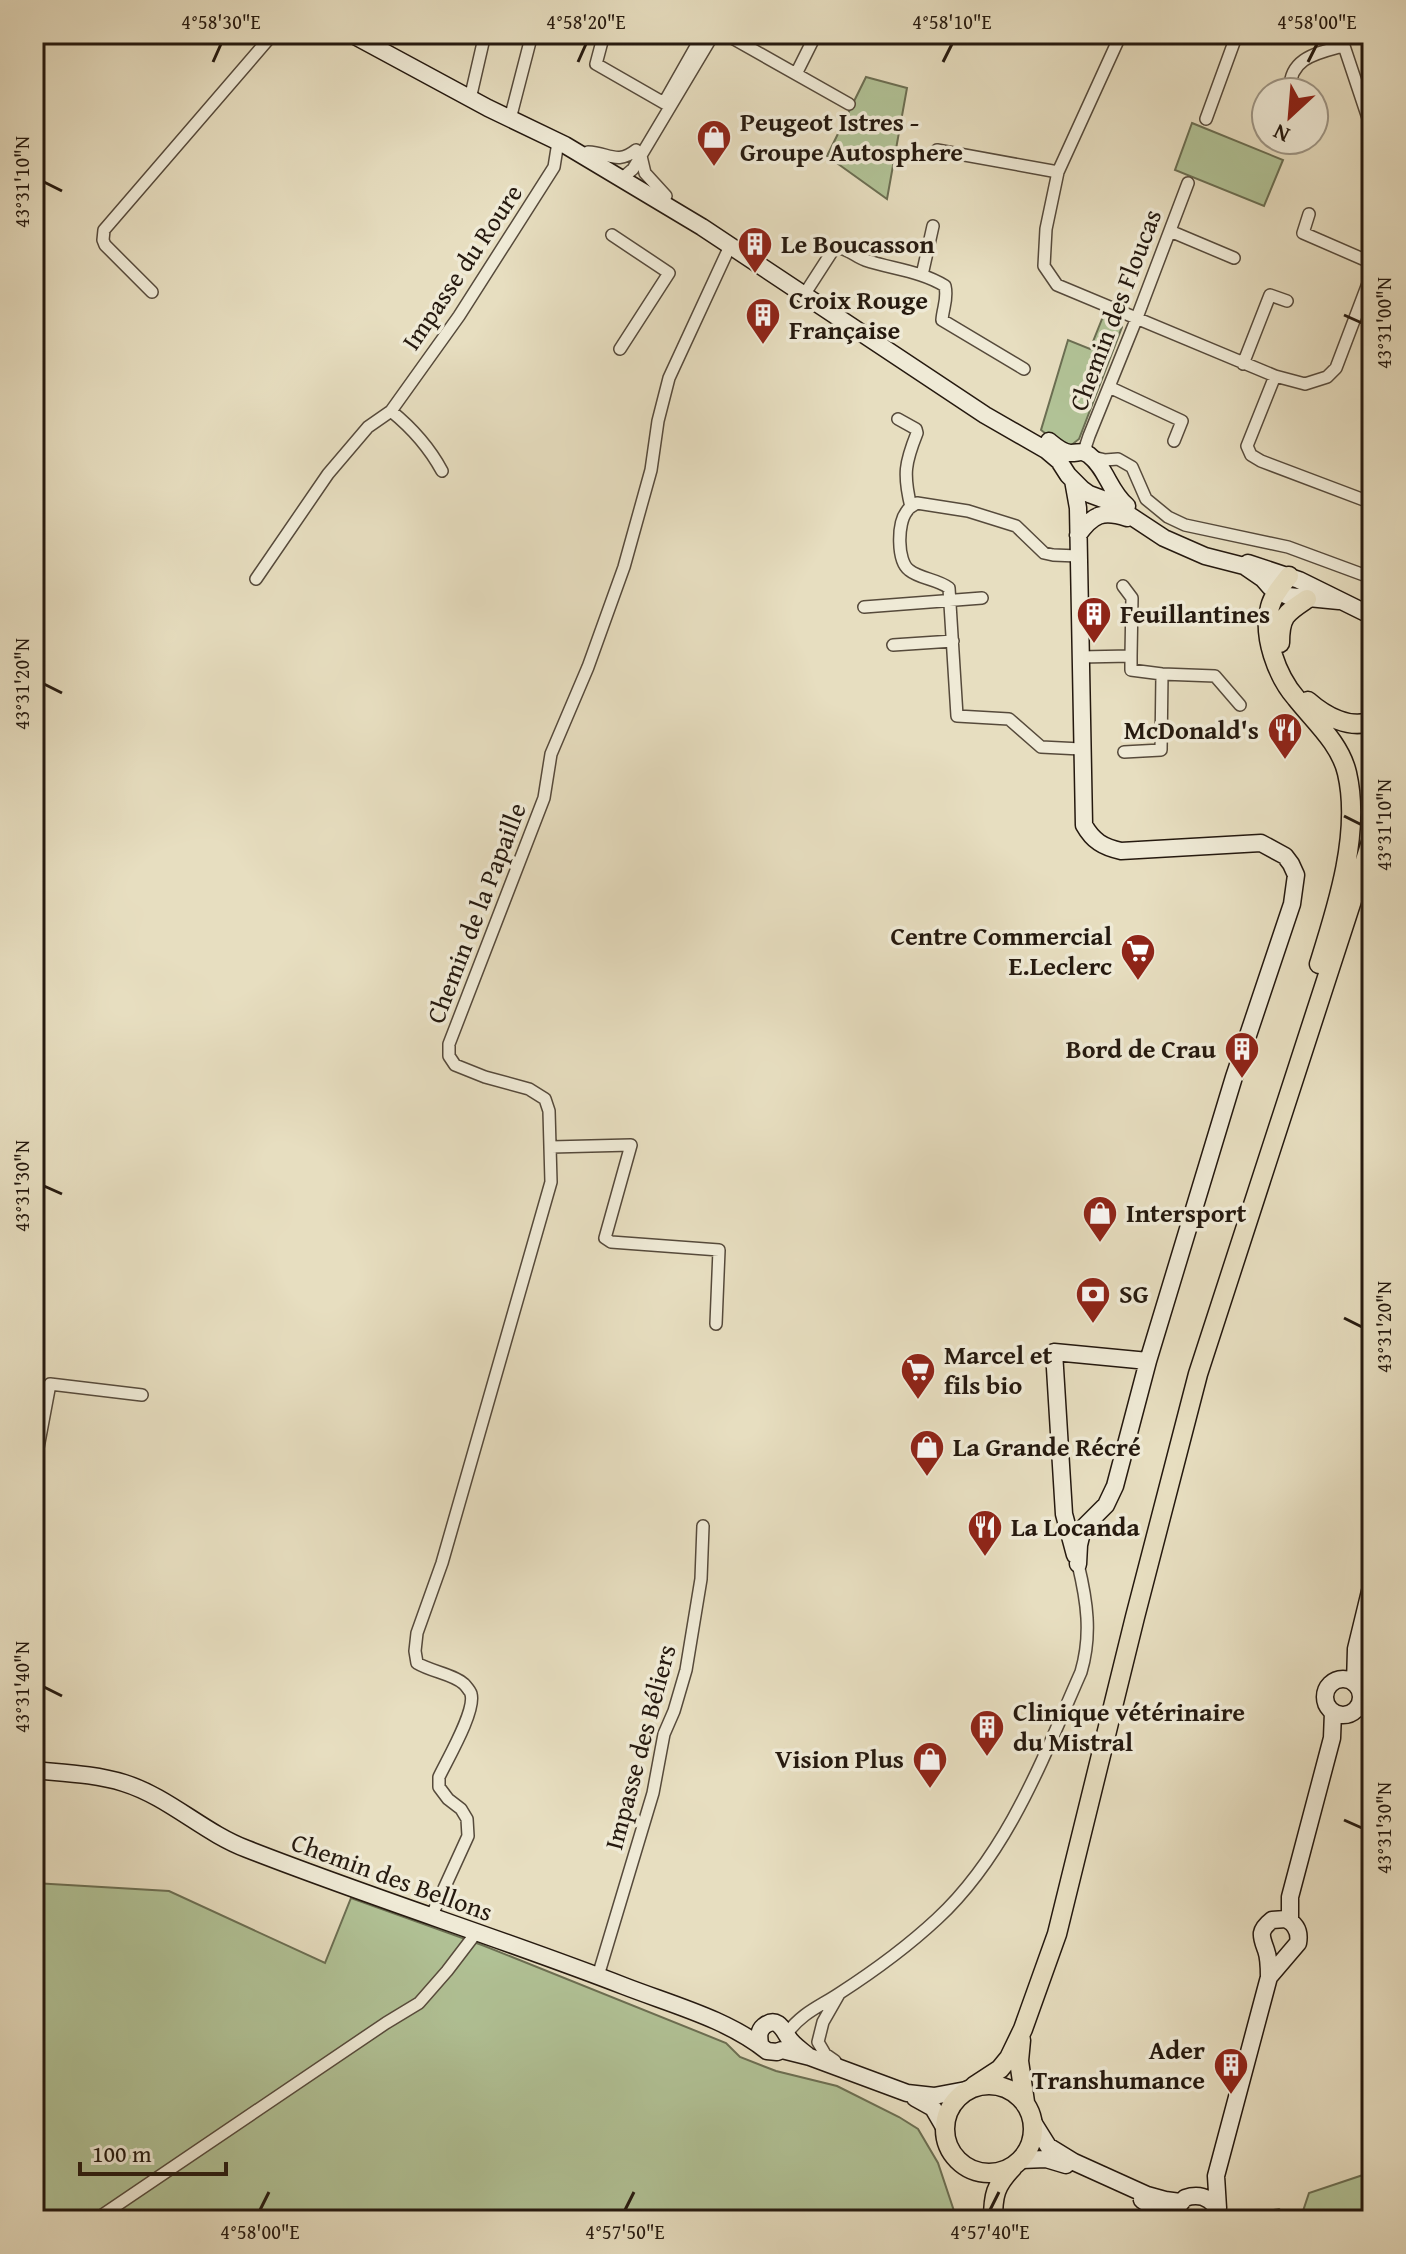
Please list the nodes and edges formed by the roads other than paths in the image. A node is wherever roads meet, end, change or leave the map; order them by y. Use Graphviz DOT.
graph roads {
  1 [pos="273,34"];
  2 [pos="351,34"];
  3 [pos="485,34"];
  4 [pos="532,34"];
  5 [pos="604,34"];
  6 [pos="710,34"];
  7 [pos="725,34"];
  8 [pos="816,34"];
  9 [pos="1121,34"];
  10 [pos="1237,34"];
  11 [pos="1341,40"];
  12 [pos="378,41"];
  13 [pos="796,74"];
  14 [pos="1292,76"];
  15 [pos="470,99"];
  16 [pos="664,103"];
  17 [pos="849,104"];
  18 [pos="510,119"];
  19 [pos="1206,119"];
  20 [pos="1372,130"];
  21 [pos="562,143"];
  22 [pos="937,150"];
  23 [pos="638,153"];
  24 [pos="586,154"];
  25 [pos="627,172"];
  26 [pos="1058,172"];
  27 [pos="1188,183"];
  28 [pos="665,200"];
  29 [pos="1309,214"];
  30 [pos="933,226"];
  31 [pos="1170,231"];
  32 [pos="612,235"];
  33 [pos="730,246"];
  34 [pos="1234,258"];
  35 [pos="1372,263"];
  36 [pos="1372,273"];
  37 [pos="922,275"];
  38 [pos="152,292"];
  39 [pos="804,295"];
  40 [pos="1287,301"];
  41 [pos="1136,320"];
  42 [pos="620,349"];
  43 [pos="1243,364"];
  44 [pos="1024,369"];
  45 [pos="1275,376"];
  46 [pos="1109,387"];
  47 [pos="391,411"];
  48 [pos="898,419"];
  49 [pos="1174,441"];
  50 [pos="1118,459"];
  51 [pos="1076,460"];
  52 [pos="442,471"];
  53 [pos="1102,488"];
  54 [pos="1372,503"];
  55 [pos="911,507"];
  56 [pos="1139,523"];
  57 [pos="1078,535"];
  58 [pos="1078,556"];
  59 [pos="1289,576"];
  60 [pos="1372,578"];
  61 [pos="256,579"];
  62 [pos="1123,586"];
  63 [pos="982,598"];
  64 [pos="1307,599"];
  65 [pos="1284,600"];
  66 [pos="950,601"];
  67 [pos="1339,601"];
  68 [pos="864,607"];
  69 [pos="1372,616"];
  70 [pos="953,641"];
  71 [pos="893,645"];
  72 [pos="1131,656"];
  73 [pos="1080,657"];
  74 [pos="1162,674"];
  75 [pos="1240,705"];
  76 [pos="1372,721"];
  77 [pos="1081,749"];
  78 [pos="1124,752"];
  79 [pos="1372,839"];
  80 [pos="1372,854"];
  81 [pos="1352,901"];
  82 [pos="551,1147"];
  83 [pos="1261,1182"];
  84 [pos="716,1324"];
  85 [pos="1148,1361"];
  86 [pos="142,1395"];
  87 [pos="34,1469"];
  88 [pos="1064,1495"];
  89 [pos="1099,1512"];
  90 [pos="703,1526"];
  91 [pos="1078,1564"];
  92 [pos="1372,1583"];
  93 [pos="1356,1649"];
  94 [pos="1337,1680"];
  95 [pos="1355,1684"];
  96 [pos="1339,1713"];
  97 [pos="34,1770"];
  98 [pos="431,1917"];
  99 [pos="1283,1920"];
  100 [pos="476,1933"];
  101 [pos="1266,1950"];
  102 [pos="1288,1954"];
  103 [pos="598,1976"];
  104 [pos="1269,1977"];
  105 [pos="840,1993"];
  106 [pos="1023,2029"];
  107 [pos="776,2036"];
  108 [pos="863,2077"];
  109 [pos="970,2088"];
  110 [pos="907,2093"];
  111 [pos="1025,2102"];
  112 [pos="1033,2122"];
  113 [pos="944,2127"];
  114 [pos="1018,2162"];
  115 [pos="967,2167"];
  116 [pos="1216,2176"];
  117 [pos="1197,2195"];
  118 [pos="1180,2202"];
  119 [pos="1220,2215"];
  120 [pos="95,2220"];
  121 [pos="990,2220"];
  122 [pos="1172,2220"];
  1 -- 38 [label="street"];
  2 -- 12 [label="street"];
  3 -- 15 [label="street"];
  4 -- 18 [label="street"];
  5 -- 16 [label="street"];
  6 -- 16 [label="street"];
  6 -- 23 [label="street"];
  7 -- 13 [label="street"];
  8 -- 13 [label="street"];
  9 -- 26 [label="street"];
  10 -- 19 [label="street"];
  11 -- 14 [label="street"];
  11 -- 20 [label="street"];
  12 -- 15 [label="street"];
  13 -- 17 [label="street"];
  15 -- 18 [label="street"];
  16 -- 23 [label="street"];
  18 -- 21 [label="street"];
  21 -- 24 [label="street"];
  21 -- 47 [label="street, Impasse du Roure"];
  22 -- 26 [label="street"];
  23 -- 24 [label="street"];
  23 -- 25 [label="street"];
  23 -- 28 [label="street"];
  24 -- 25 [label="street"];
  24 -- 28 [label="street"];
  25 -- 28 [label="street"];
  26 -- 41 [label="street"];
  27 -- 31 [label="street, Chemin des Floucas"];
  28 -- 33 [label="street"];
  29 -- 35 [label="street"];
  30 -- 37 [label="street"];
  31 -- 34 [label="street"];
  31 -- 41 [label="street, Chemin des Floucas"];
  32 -- 42 [label="street"];
  33 -- 39 [label="street"];
  33 -- 82 [label="street, Chemin de la Papaille"];
  36 -- 45 [label="street"];
  37 -- 39 [label="street"];
  37 -- 44 [label="street"];
  39 -- 51 [label="street"];
  40 -- 43 [label="street"];
  41 -- 43 [label="street"];
  41 -- 46 [label="street, Chemin des Floucas"];
  43 -- 45 [label="street"];
  45 -- 54 [label="street"];
  46 -- 49 [label="street"];
  46 -- 51 [label="street, Chemin des Floucas"];
  47 -- 52 [label="street"];
  47 -- 61 [label="street, Impasse du Roure"];
  48 -- 55 [label="street"];
  50 -- 51 [label="street"];
  50 -- 53 [label="street"];
  50 -- 60 [label="street"];
  51 -- 53 [label="street"];
  51 -- 53 [label="street"];
  51 -- 57 [label="street"];
  53 -- 56 [label="street"];
  53 -- 57 [label="street"];
  53 -- 59 [label="street"];
  55 -- 58 [label="street"];
  55 -- 66 [label="street"];
  56 -- 57 [label="street"];
  56 -- 65 [label="street"];
  57 -- 58 [label="street"];
  58 -- 73 [label="street"];
  59 -- 65 [label="main road"];
  59 -- 67 [label="street"];
  62 -- 72 [label="street"];
  63 -- 66 [label="street"];
  64 -- 65 [label="main road"];
  64 -- 67 [label="street"];
  65 -- 76 [label="main road"];
  65 -- 83 [label="main road"];
  66 -- 68 [label="street"];
  66 -- 70 [label="street"];
  67 -- 69 [label="street"];
  70 -- 71 [label="street"];
  70 -- 77 [label="street"];
  72 -- 73 [label="street"];
  72 -- 74 [label="street"];
  73 -- 77 [label="street"];
  74 -- 75 [label="street"];
  74 -- 78 [label="street"];
  77 -- 85 [label="street"];
  79 -- 81 [label="main road"];
  80 -- 81 [label="main road"];
  81 -- 83 [label="main road"];
  82 -- 84 [label="street"];
  82 -- 98 [label="street, Chemin de la Papaille"];
  83 -- 106 [label="main road"];
  85 -- 88 [label="street"];
  85 -- 89 [label="street"];
  86 -- 87 [label="street"];
  88 -- 89 [label="street"];
  88 -- 91 [label="street"];
  89 -- 91 [label="street"];
  90 -- 103 [label="street, Impasse des Béliers"];
  91 -- 105 [label="street"];
  92 -- 93 [label="street"];
  93 -- 94 [label="street"];
  93 -- 95 [label="street"];
  94 -- 95 [label="street"];
  94 -- 96 [label="street"];
  95 -- 96 [label="street"];
  96 -- 99 [label="street"];
  97 -- 98 [label="street, Chemin des Bellons"];
  98 -- 100 [label="street, Chemin des Bellons"];
  99 -- 101 [label="street"];
  99 -- 102 [label="street"];
  100 -- 103 [label="street, Chemin des Bellons"];
  100 -- 120 [label="street"];
  101 -- 102 [label="street"];
  101 -- 104 [label="street"];
  102 -- 104 [label="street"];
  103 -- 107 [label="street, Chemin des Bellons"];
  104 -- 116 [label="street"];
  105 -- 107 [label="street"];
  105 -- 108 [label="street"];
  106 -- 109 [label="main road"];
  106 -- 111 [label="main road"];
  107 -- 108 [label="street, Chemin des Bellons"];
  108 -- 110 [label="street, Chemin des Bellons"];
  109 -- 110 [label="street, Chemin des Bellons"];
  109 -- 111 [label="main road"];
  109 -- 113 [label="main road"];
  110 -- 113 [label="street, Chemin des Bellons"];
  111 -- 112 [label="main road"];
  112 -- 114 [label="main road"];
  112 -- 118 [label="street"];
  113 -- 115 [label="main road"];
  114 -- 115 [label="main road"];
  114 -- 121 [label="main road"];
  114 -- 122 [label="street"];
  115 -- 121 [label="main road"];
  116 -- 117 [label="street"];
  116 -- 119 [label="street"];
  117 -- 118 [label="street"];
  117 -- 119 [label="street"];
  118 -- 122 [label="street"];
}
